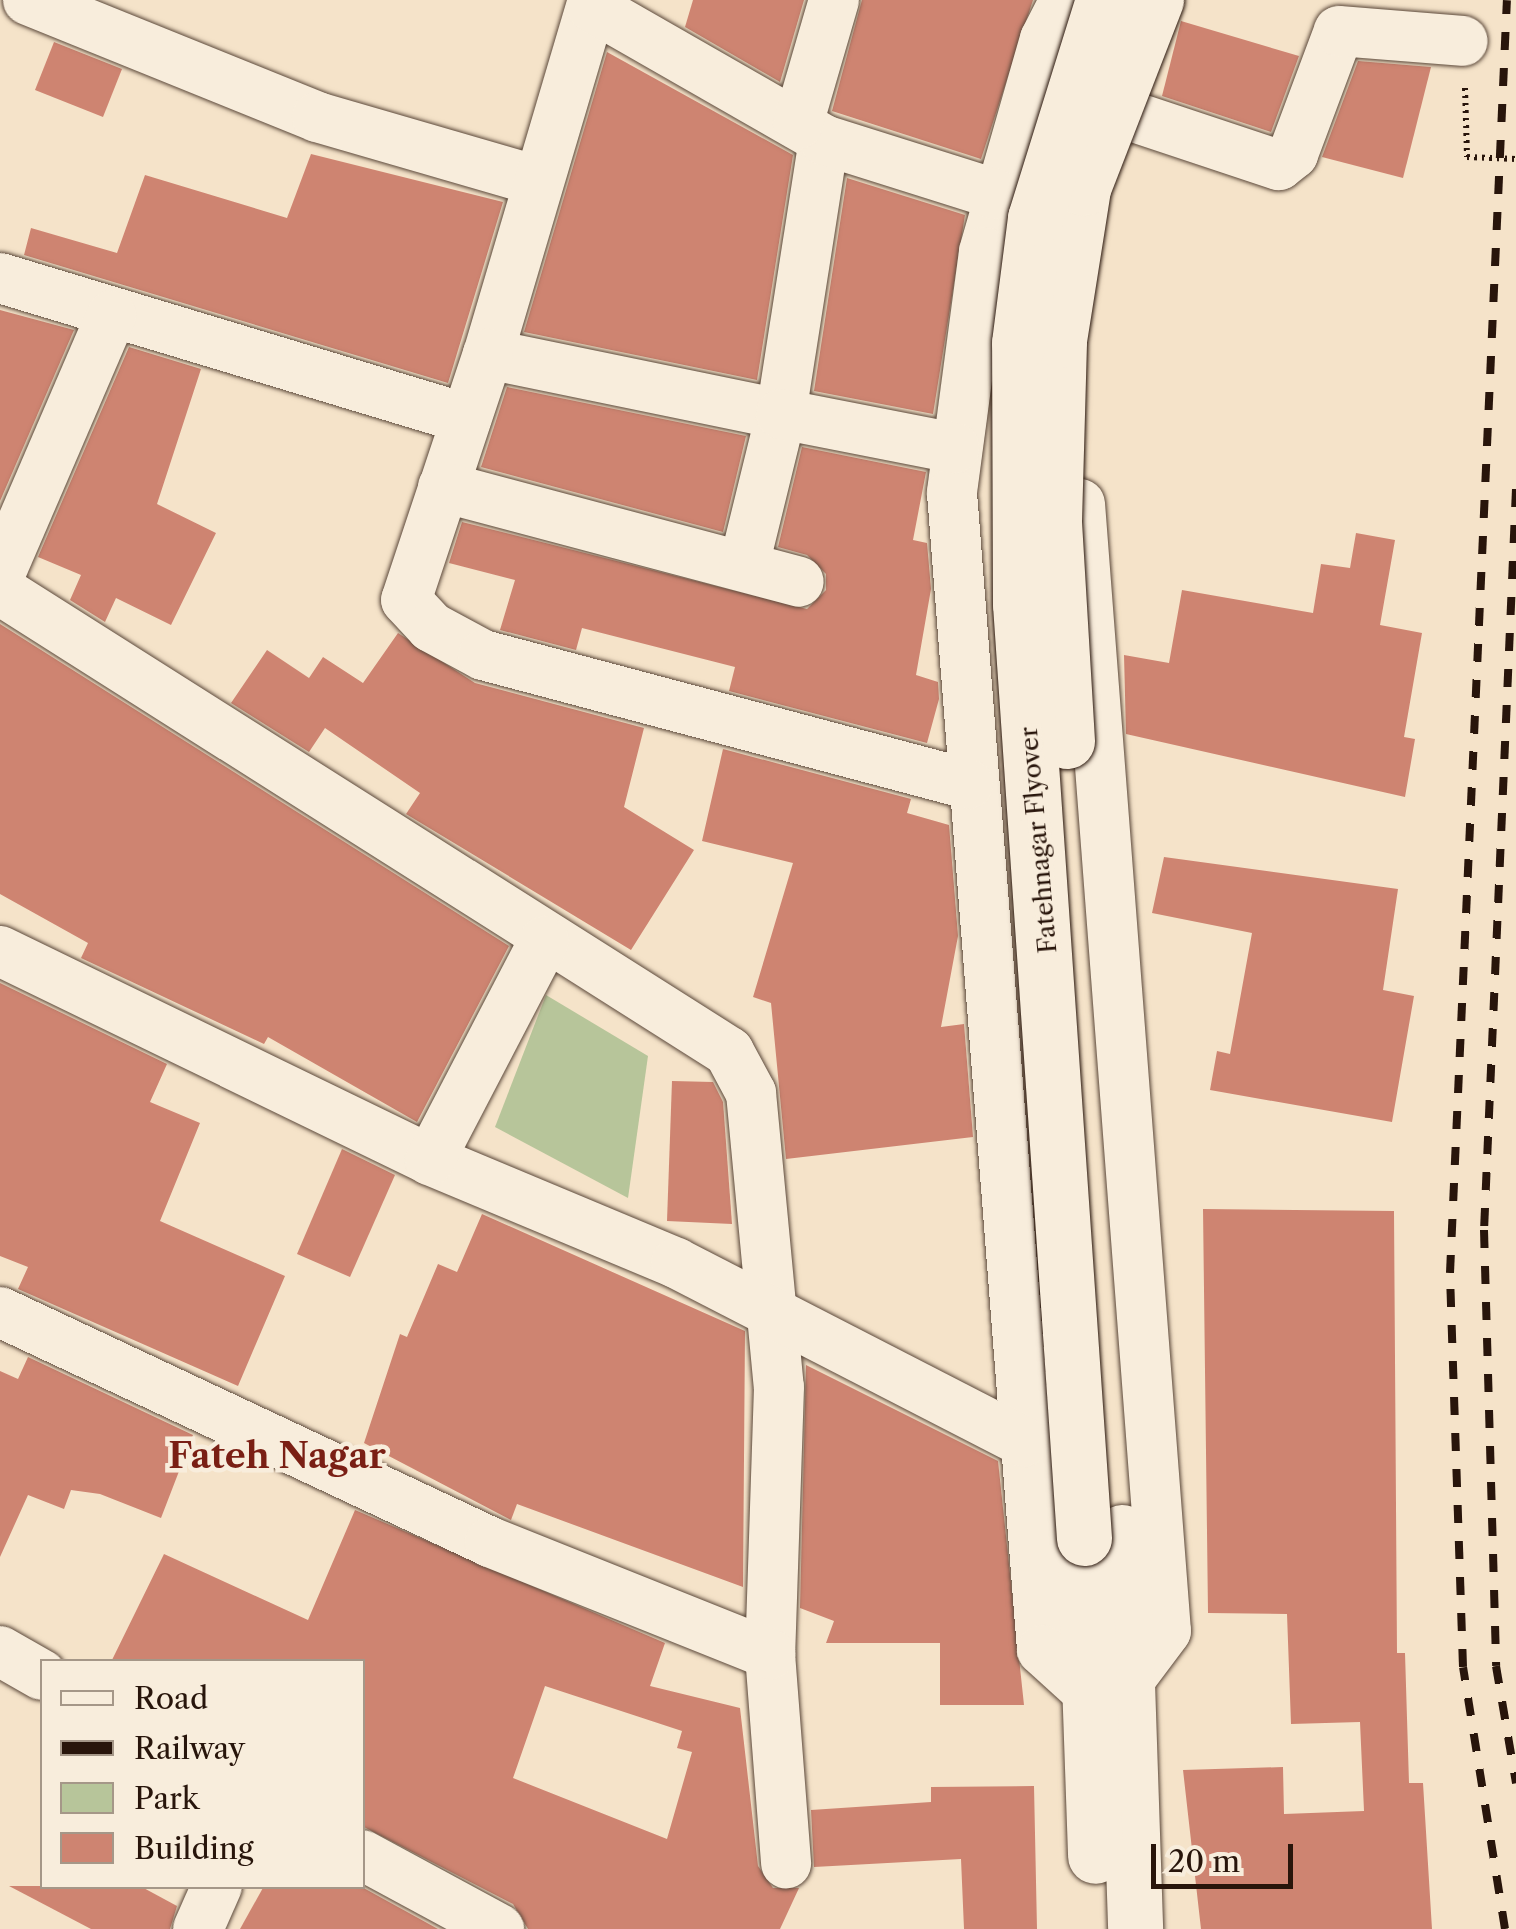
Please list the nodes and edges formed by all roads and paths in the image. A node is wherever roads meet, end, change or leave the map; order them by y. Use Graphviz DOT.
graph roads {
  1 [pos="28,0"];
  2 [pos="834,0"];
  3 [pos="1065,0"];
  4 [pos="1104,0"];
  5 [pos="1156,0"];
  6 [pos="592,4"];
  7 [pos="1464,54"];
  8 [pos="1032,83"];
  9 [pos="811,132"];
  10 [pos="1516,159"];
  11 [pos="537,180"];
  12 [pos="998,195"];
  13 [pos="980,274"];
  14 [pos="0,278"];
  15 [pos="111,316"];
  16 [pos="488,354"];
  17 [pos="781,414"];
  18 [pos="466,419"];
  19 [pos="955,448"];
  20 [pos="444,487"];
  21 [pos="744,565"];
  22 [pos="0,574"];
  23 [pos="799,582"];
  24 [pos="0,590"];
  25 [pos="968,784"];
  26 [pos="544,940"];
  27 [pos="0,951"];
  28 [pos="430,1160"];
  29 [pos="0,1312"];
  30 [pos="773,1319"];
  31 [pos="1024,1442"];
  32 [pos="1103,1535"];
  33 [pos="0,1651"];
  34 [pos="770,1654"];
  35 [pos="40,1674"];
  36 [pos="1107,1687"];
  37 [pos="365,1858"];
  38 [pos="786,1862"];
  39 [pos="216,1889"];
  40 [pos="198,1929"];
  41 [pos="499,1929"];
  42 [pos="1101,1929"];
  43 [pos="1135,1929"];
  1 -- 11 [label="street"];
  2 -- 9 [label="street"];
  3 -- 8 [label="street"];
  4 -- 32 [label="main road, Fatehnagar Flyover, bridge"];
  5 -- 32 [label="main road, Fatehnagar Flyover, bridge"];
  6 -- 9 [label="street"];
  6 -- 11 [label="street"];
  7 -- 8 [label="street"];
  7 -- 10 [label="path, bridge"];
  8 -- 12 [label="street"];
  9 -- 12 [label="street"];
  9 -- 17 [label="street"];
  11 -- 16 [label="street"];
  12 -- 13 [label="street"];
  13 -- 19 [label="street"];
  13 -- 36 [label="street"];
  14 -- 15 [label="street"];
  15 -- 18 [label="street"];
  15 -- 22 [label="street"];
  16 -- 17 [label="street"];
  16 -- 18 [label="street"];
  17 -- 19 [label="street"];
  17 -- 21 [label="street"];
  18 -- 20 [label="street"];
  19 -- 25 [label="street"];
  20 -- 21 [label="street"];
  20 -- 25 [label="street"];
  21 -- 23 [label="street"];
  24 -- 26 [label="street"];
  25 -- 31 [label="street"];
  26 -- 28 [label="street"];
  26 -- 30 [label="street"];
  27 -- 28 [label="street"];
  28 -- 30 [label="street"];
  29 -- 34 [label="street"];
  30 -- 31 [label="street"];
  30 -- 34 [label="street"];
  31 -- 36 [label="street"];
  32 -- 36 [label="main road, Fatehnagar Flyover"];
  33 -- 35 [label="street"];
  34 -- 38 [label="street"];
  36 -- 42 [label="main road"];
  36 -- 43 [label="main road"];
  37 -- 41 [label="street"];
  39 -- 40 [label="street"];
}
